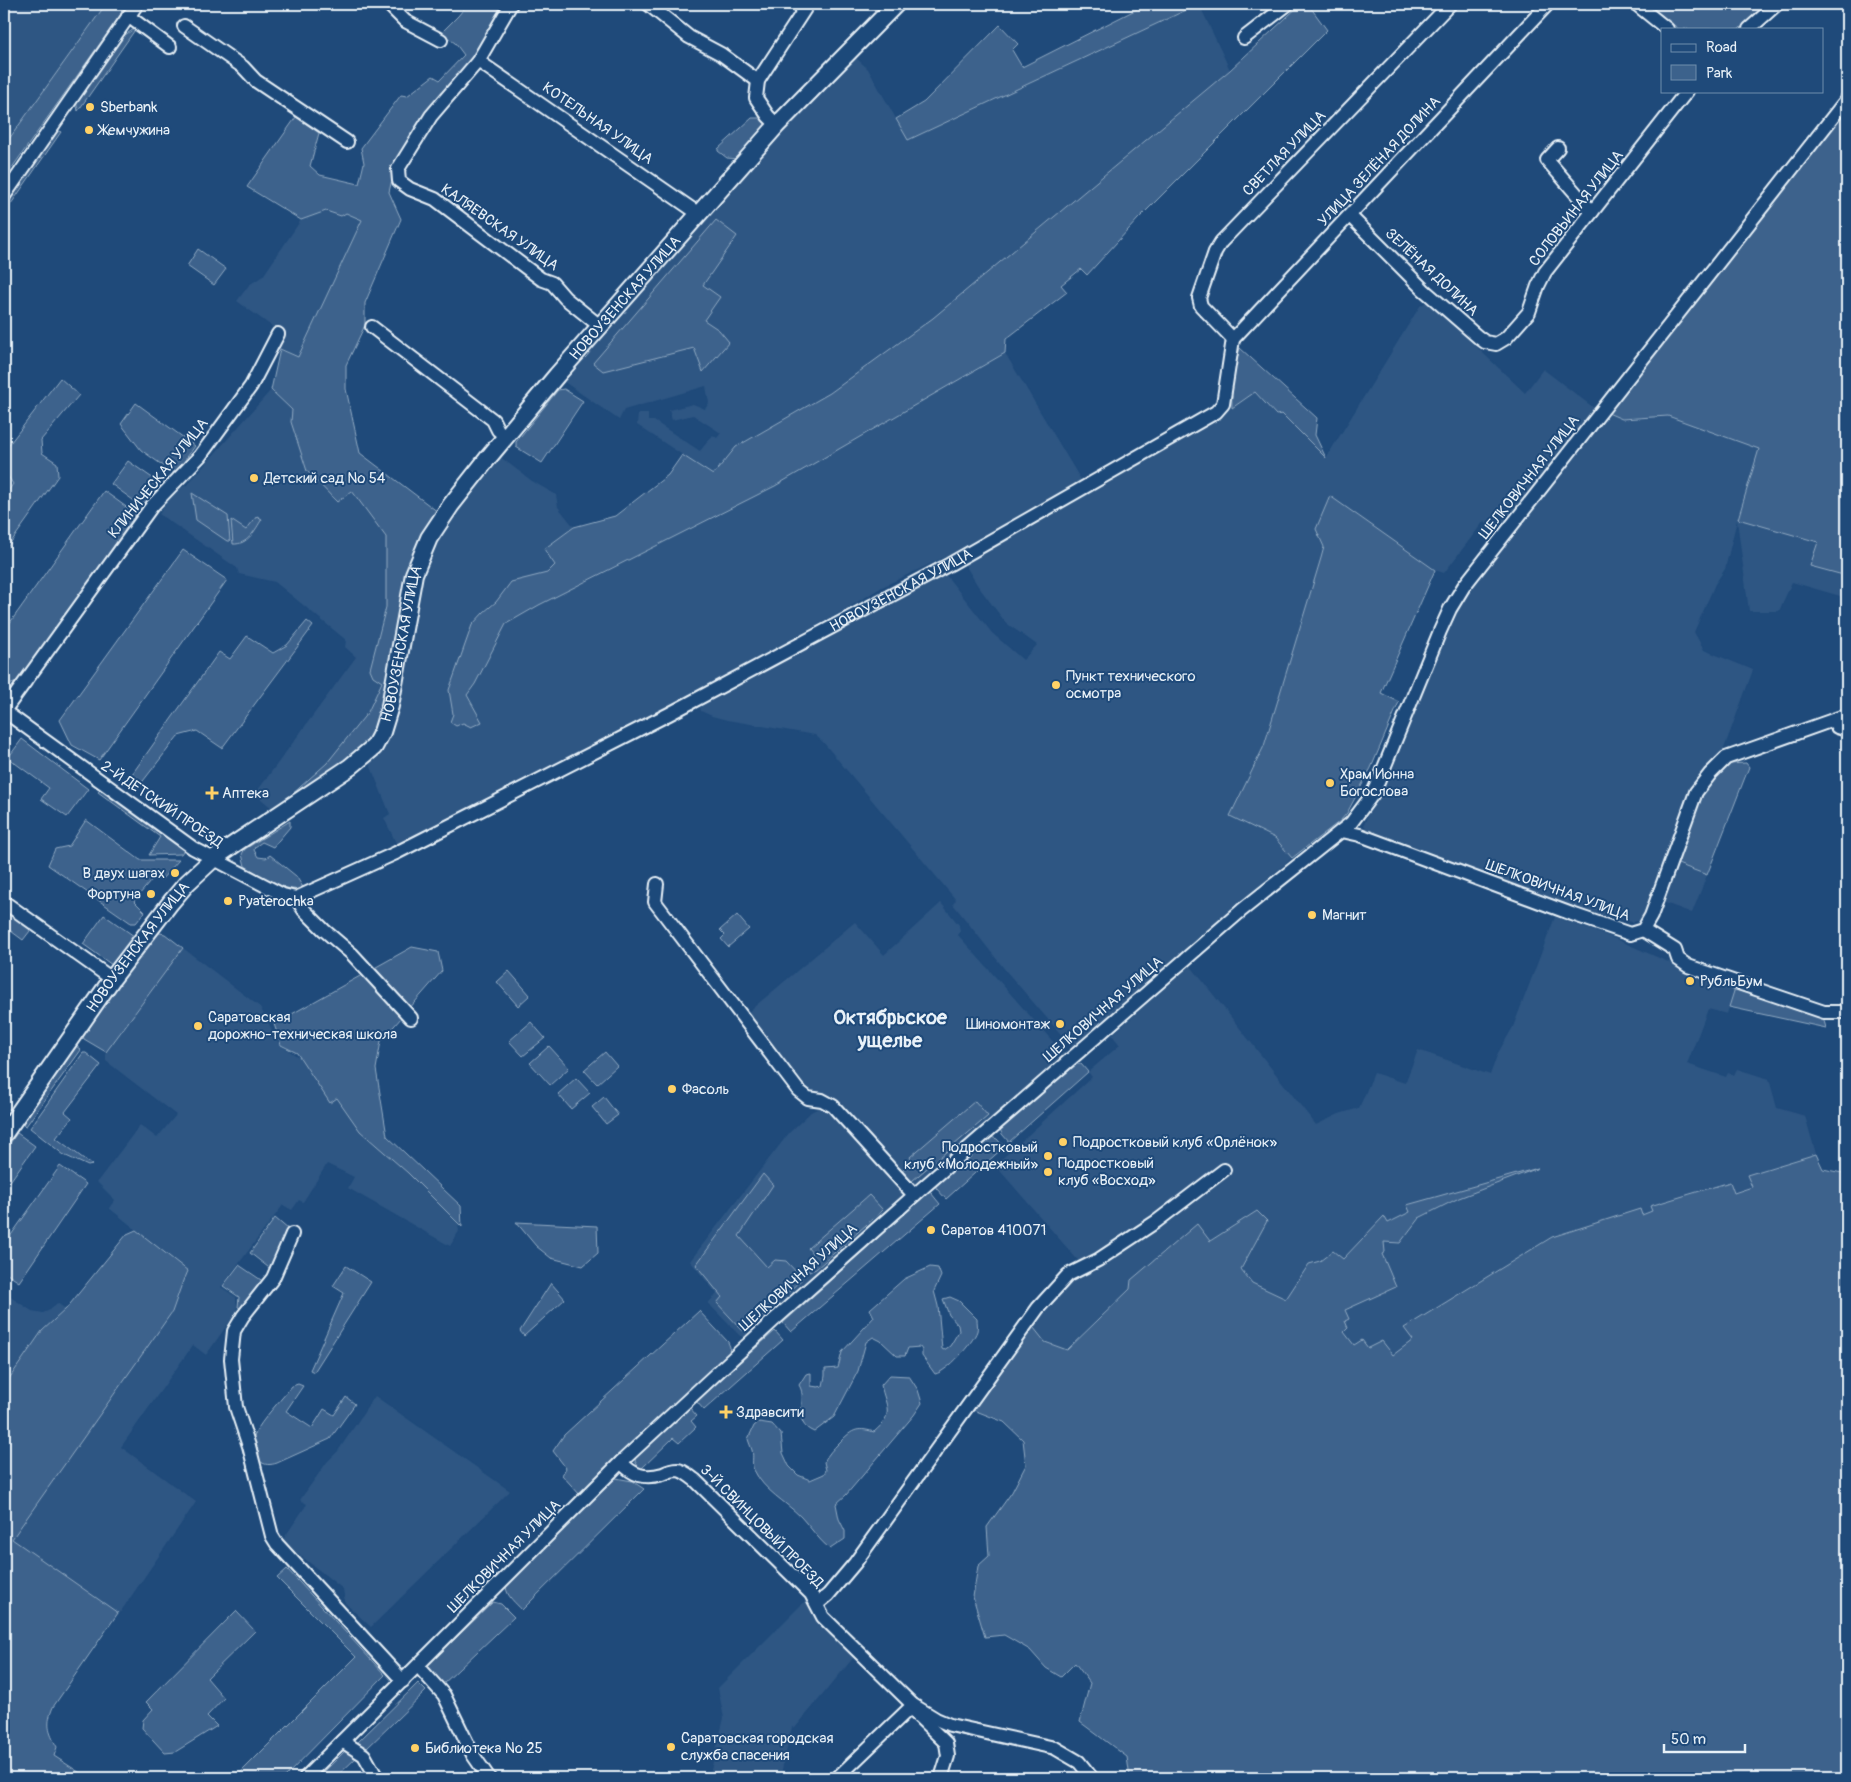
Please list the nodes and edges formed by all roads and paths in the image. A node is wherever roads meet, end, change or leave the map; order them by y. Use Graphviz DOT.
graph roads {
  1 [pos="137,4"];
  2 [pos="388,4"];
  3 [pos="511,4"];
  4 [pos="648,4"];
  5 [pos="808,4"];
  6 [pos="896,4"];
  7 [pos="1288,4"];
  8 [pos="1450,4"];
  9 [pos="1548,4"];
  10 [pos="1636,4"];
  11 [pos="1777,4"];
  12 [pos="128,16"];
  13 [pos="184,26"];
  14 [pos="1666,28"];
  15 [pos="1750,28"];
  16 [pos="1244,38"];
  17 [pos="442,40"];
  18 [pos="170,46"];
  19 [pos="478,60"];
  20 [pos="758,81"];
  21 [pos="1686,92"];
  22 [pos="1847,99"];
  23 [pos="776,125"];
  24 [pos="347,142"];
  25 [pos="1558,148"];
  26 [pos="4,196"];
  27 [pos="1592,212"];
  28 [pos="698,214"];
  29 [pos="1350,216"];
  30 [pos="372,327"];
  31 [pos="601,327"];
  32 [pos="278,334"];
  33 [pos="1233,339"];
  34 [pos="1496,344"];
  35 [pos="506,437"];
  36 [pos="4,711"];
  37 [pos="1847,715"];
  38 [pos="1834,720"];
  39 [pos="1847,730"];
  40 [pos="1342,830"];
  41 [pos="213,859"];
  42 [pos="657,884"];
  43 [pos="296,898"];
  44 [pos="4,902"];
  45 [pos="1643,930"];
  46 [pos="112,979"];
  47 [pos="1847,1011"];
  48 [pos="412,1018"];
  49 [pos="4,1134"];
  50 [pos="1224,1170"];
  51 [pos="914,1195"];
  52 [pos="292,1234"];
  53 [pos="621,1462"];
  54 [pos="816,1604"];
  55 [pos="418,1666"];
  56 [pos="402,1681"];
  57 [pos="913,1705"];
  58 [pos="342,1741"];
  59 [pos="305,1778"];
  60 [pos="377,1778"];
  61 [pos="489,1778"];
  62 [pos="837,1778"];
  63 [pos="941,1778"];
  64 [pos="1092,1778"];
  1 -- 12 [label="street"];
  2 -- 17 [label="street"];
  3 -- 19 [label="street"];
  4 -- 20 [label="street"];
  5 -- 20 [label="street"];
  6 -- 23 [label="main road, НОВОУЗЕНСКАЯ УЛИЦА"];
  7 -- 16 [label="street"];
  8 -- 33 [label="street, СВЕТЛАЯ УЛИЦА"];
  9 -- 29 [label="street, УЛИЦА ЗЕЛЁНАЯ ДОЛИНА"];
  10 -- 14 [label="street"];
  11 -- 15 [label="street"];
  12 -- 18 [label="street"];
  12 -- 26 [label="street"];
  13 -- 24 [label="street"];
  19 -- 28 [label="street, КОТЕЛЬНАЯ УЛИЦА"];
  19 -- 31 [label="street, КАЛЯЕВСКАЯ УЛИЦА"];
  20 -- 23 [label="street"];
  21 -- 27 [label="street, СОЛОВЬИНАЯ УЛИЦА"];
  22 -- 40 [label="street, ШЕЛКОВИЧНАЯ УЛИЦА"];
  23 -- 28 [label="main road, НОВОУЗЕНСКАЯ УЛИЦА"];
  25 -- 27 [label="street"];
  27 -- 34 [label="street, СОЛОВЬИНАЯ УЛИЦА"];
  28 -- 31 [label="main road, НОВОУЗЕНСКАЯ УЛИЦА"];
  29 -- 33 [label="street, УЛИЦА ЗЕЛЁНАЯ ДОЛИНА"];
  29 -- 34 [label="street, ЗЕЛЁНАЯ ДОЛИНА"];
  30 -- 35 [label="street"];
  31 -- 35 [label="main road, НОВОУЗЕНСКАЯ УЛИЦА"];
  32 -- 36 [label="street, КЛИНИЧЕСКАЯ УЛИЦА"];
  33 -- 43 [label="street, НОВОУЗЕНСКАЯ УЛИЦА"];
  35 -- 41 [label="main road, НОВОУЗЕНСКАЯ УЛИЦА"];
  36 -- 41 [label="street, 2-Й ДЕТСКИЙ ПРОЕЗД"];
  37 -- 38 [label="street, ШЕЛКОВИЧНАЯ УЛИЦА"];
  38 -- 39 [label="street"];
  38 -- 45 [label="street, ШЕЛКОВИЧНАЯ УЛИЦА"];
  40 -- 45 [label="street, ШЕЛКОВИЧНАЯ УЛИЦА"];
  40 -- 51 [label="street, ШЕЛКОВИЧНАЯ УЛИЦА"];
  41 -- 43 [label="street, 2-Й ДЕТСКИЙ ПРОЕЗД"];
  41 -- 46 [label="main road, НОВОУЗЕНСКАЯ УЛИЦА"];
  42 -- 51 [label="street"];
  43 -- 48 [label="street"];
  44 -- 46 [label="street"];
  45 -- 47 [label="street"];
  46 -- 49 [label="main road, НОВОУЗЕНСКАЯ УЛИЦА"];
  50 -- 54 [label="street"];
  51 -- 53 [label="street, ШЕЛКОВИЧНАЯ УЛИЦА"];
  52 -- 56 [label="street"];
  53 -- 54 [label="street, 3-Й СВИНЦОВЫЙ ПРОЕЗД"];
  53 -- 55 [label="street, ШЕЛКОВИЧНАЯ УЛИЦА"];
  54 -- 57 [label="street, 3-Й СВИНЦОВЫЙ ПРОЕЗД"];
  55 -- 56 [label="street, ШЕЛКОВИЧНАЯ УЛИЦА"];
  55 -- 61 [label="street"];
  56 -- 58 [label="street, ШЕЛКОВИЧНАЯ УЛИЦА"];
  57 -- 62 [label="street"];
  57 -- 63 [label="street"];
  57 -- 64 [label="street, 3-Й СВИНЦОВЫЙ ПРОЕЗД"];
  58 -- 59 [label="street, ШЕЛКОВИЧНАЯ УЛИЦА"];
  58 -- 60 [label="street"];
}
